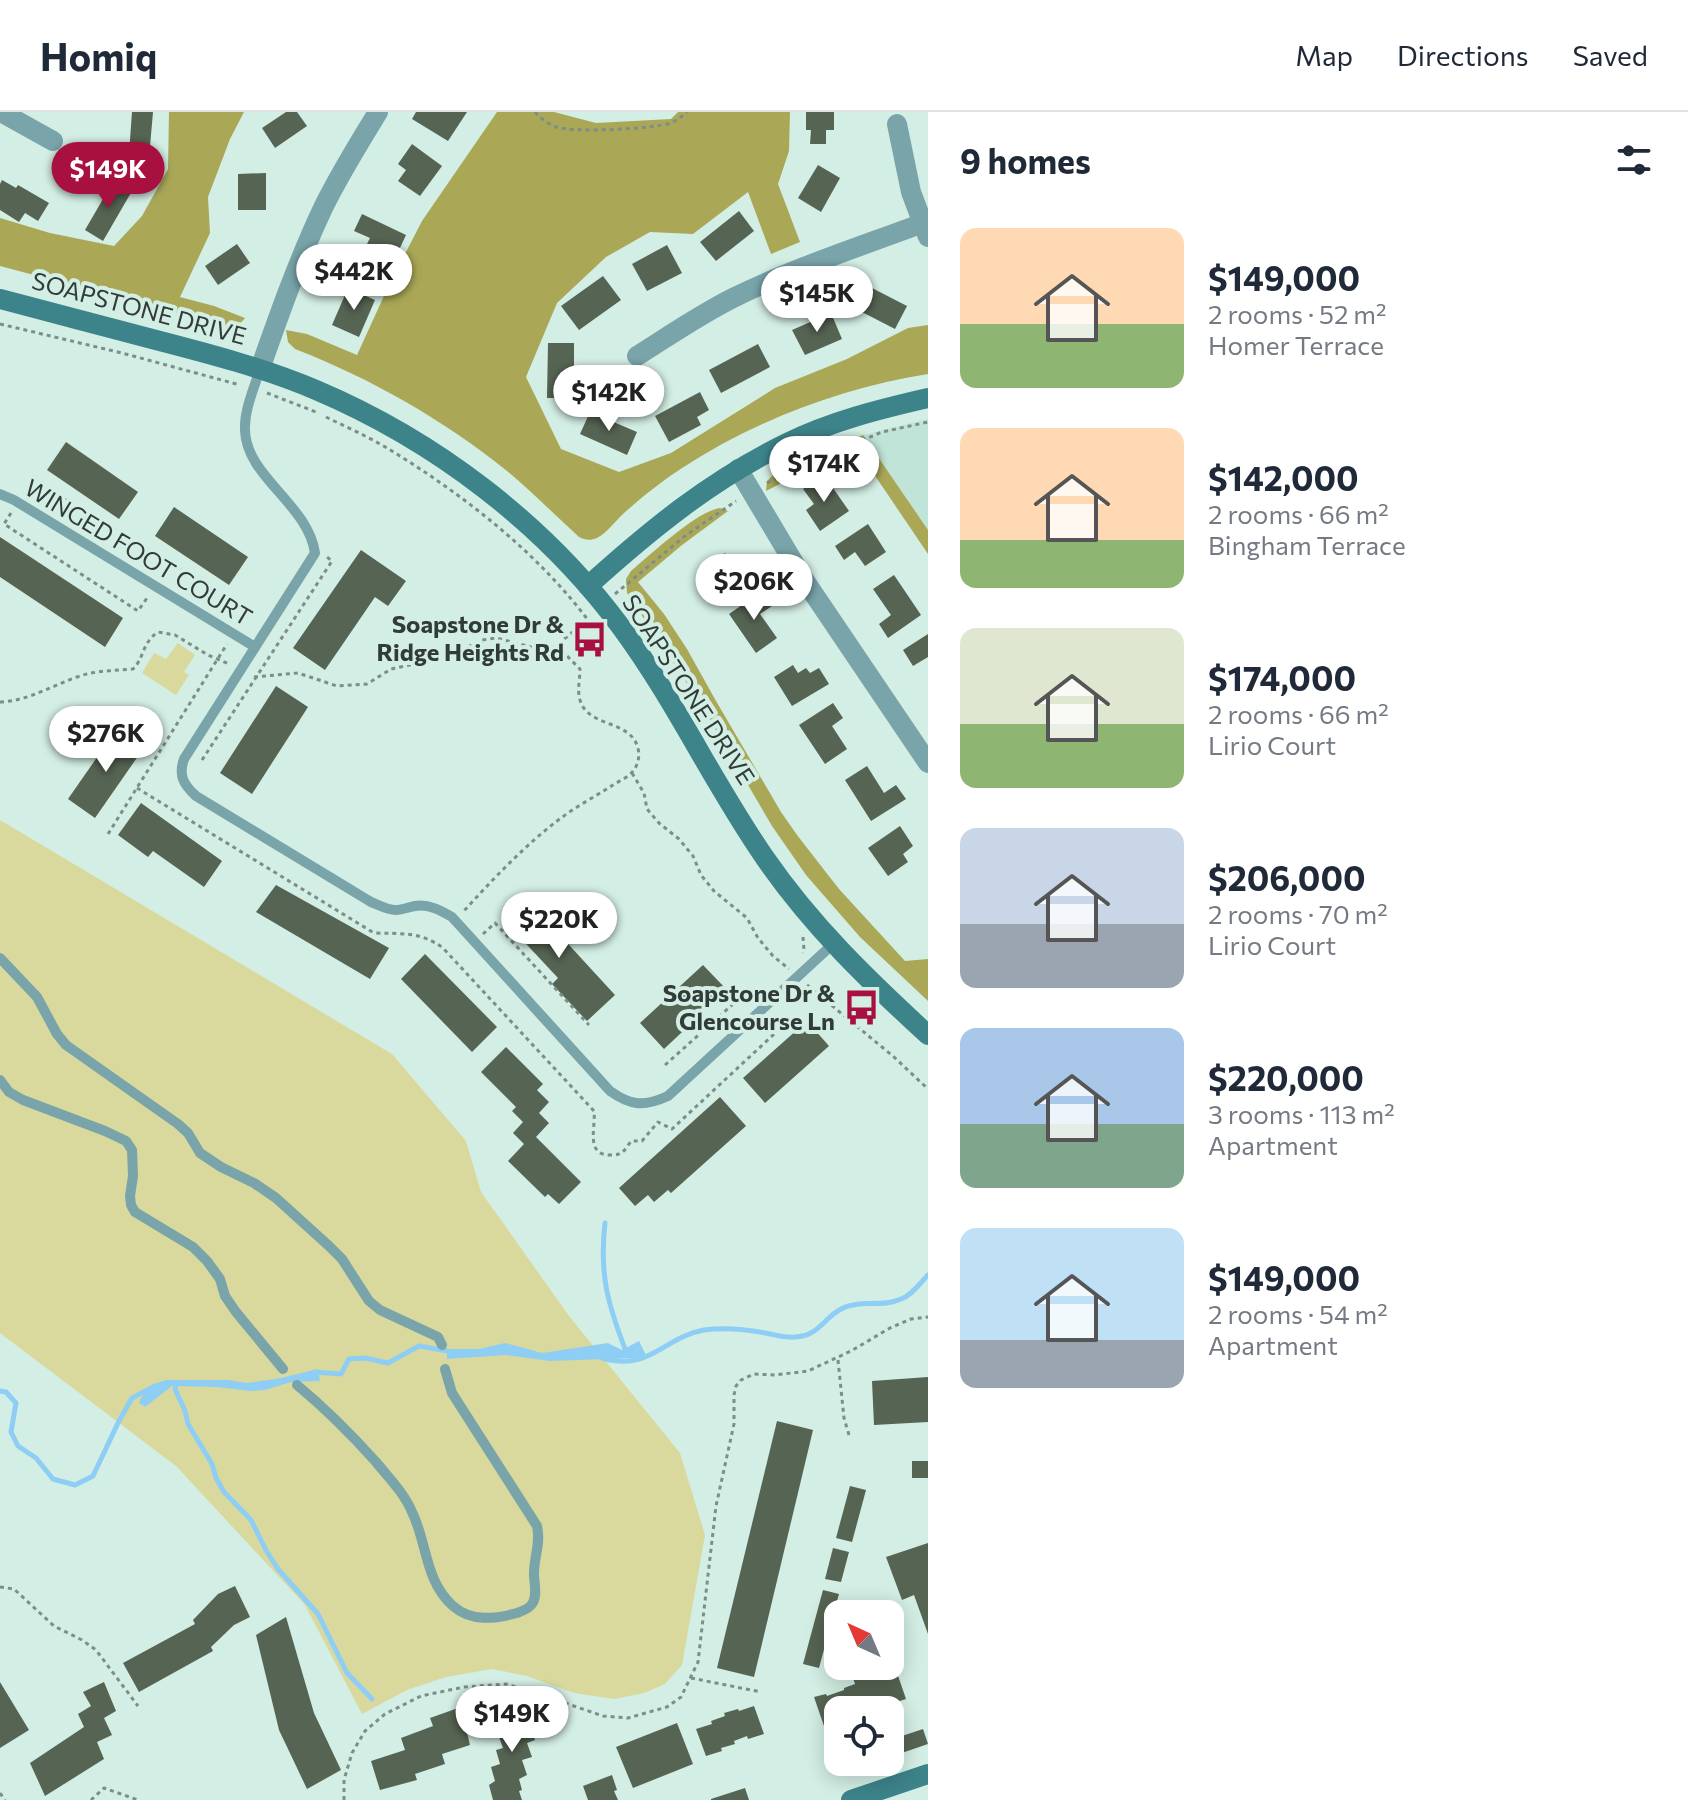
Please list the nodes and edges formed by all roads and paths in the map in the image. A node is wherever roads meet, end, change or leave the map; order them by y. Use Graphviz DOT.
graph roads {
  1 [pos="1,112"];
  2 [pos="378,112"];
  3 [pos="535,112"];
  4 [pos="687,112"];
  5 [pos="897,124"];
  6 [pos="53,141"];
  7 [pos="925,230"];
  8 [pos="0,299"];
  9 [pos="0,324"];
  10 [pos="637,356"];
  11 [pos="257,379"];
  12 [pos="273,396"];
  13 [pos="928,398"];
  14 [pos="265,399"];
  15 [pos="928,422"];
  16 [pos="738,469"];
  17 [pos="30,478"];
  18 [pos="752,492"];
  19 [pos="0,494"];
  20 [pos="12,512"];
  21 [pos="325,555"];
  22 [pos="588,586"];
  23 [pos="149,595"];
  24 [pos="604,605"];
  25 [pos="248,611"];
  26 [pos="588,620"];
  27 [pos="228,643"];
  28 [pos="255,647"];
  29 [pos="552,649"];
  30 [pos="218,659"];
  31 [pos="241,670"];
  32 [pos="254,678"];
  33 [pos="0,702"];
  34 [pos="202,760"];
  35 [pos="928,763"];
  36 [pos="632,773"];
  37 [pos="137,788"];
  38 [pos="108,834"];
  39 [pos="456,921"];
  40 [pos="475,942"];
  41 [pos="833,944"];
  42 [pos="0,958"];
  43 [pos="798,977"];
  44 [pos="750,1006"];
  45 [pos="786,1023"];
  46 [pos="589,1025"];
  47 [pos="928,1035"];
  48 [pos="665,1065"];
  49 [pos="0,1080"];
  50 [pos="928,1089"];
  51 [pos="928,1317"];
  52 [pos="442,1345"];
  53 [pos="838,1358"];
  54 [pos="283,1369"];
  55 [pos="445,1369"];
  56 [pos="297,1385"];
  57 [pos="849,1435"];
  58 [pos="0,1587"];
  59 [pos="691,1678"];
  60 [pos="761,1692"];
  61 [pos="138,1706"];
  62 [pos="928,1774"];
  63 [pos="0,1793"];
  64 [pos="5,1800"];
  65 [pos="91,1800"];
  66 [pos="138,1800"];
  67 [pos="344,1800"];
  68 [pos="851,1800"];
  1 -- 6 [label="street"];
  2 -- 11 [label="street"];
  3 -- 4 [label="path"];
  5 -- 7 [label="street"];
  7 -- 10 [label="street"];
  8 -- 11 [label="street, SOAPSTONE DRIVE"];
  9 -- 11 [label="path"];
  11 -- 12 [label="path"];
  11 -- 22 [label="street, SOAPSTONE DRIVE"];
  11 -- 28 [label="lane"];
  12 -- 14 [label="path"];
  12 -- 26 [label="path"];
  13 -- 16 [label="street"];
  15 -- 18 [label="path"];
  16 -- 18 [label="street"];
  16 -- 22 [label="street"];
  17 -- 25 [label="path"];
  18 -- 24 [label="path"];
  18 -- 35 [label="street"];
  19 -- 28 [label="lane, WINGED FOOT COURT"];
  20 -- 23 [label="path"];
  21 -- 32 [label="path"];
  22 -- 24 [label="street, SOAPSTONE DRIVE"];
  24 -- 26 [label="path"];
  24 -- 41 [label="street, SOAPSTONE DRIVE"];
  26 -- 29 [label="path"];
  27 -- 30 [label="path"];
  28 -- 31 [label="lane"];
  29 -- 32 [label="path"];
  29 -- 36 [label="path"];
  30 -- 31 [label="path"];
  30 -- 33 [label="path"];
  30 -- 37 [label="path"];
  31 -- 39 [label="lane"];
  32 -- 34 [label="path"];
  36 -- 39 [label="path"];
  36 -- 43 [label="path"];
  37 -- 38 [label="path"];
  37 -- 45 [label="path"];
  39 -- 40 [label="lane"];
  40 -- 43 [label="lane"];
  40 -- 46 [label="path"];
  41 -- 43 [label="lane"];
  41 -- 47 [label="street, SOAPSTONE DRIVE"];
  42 -- 52 [label="lane"];
  43 -- 50 [label="path"];
  44 -- 48 [label="path"];
  49 -- 54 [label="lane"];
  51 -- 53 [label="path"];
  53 -- 57 [label="path"];
  53 -- 59 [label="path"];
  55 -- 56 [label="lane"];
  58 -- 61 [label="path"];
  59 -- 60 [label="path"];
  59 -- 67 [label="path"];
  62 -- 68 [label="street"];
  63 -- 64 [label="path"];
  65 -- 66 [label="path"];
}
